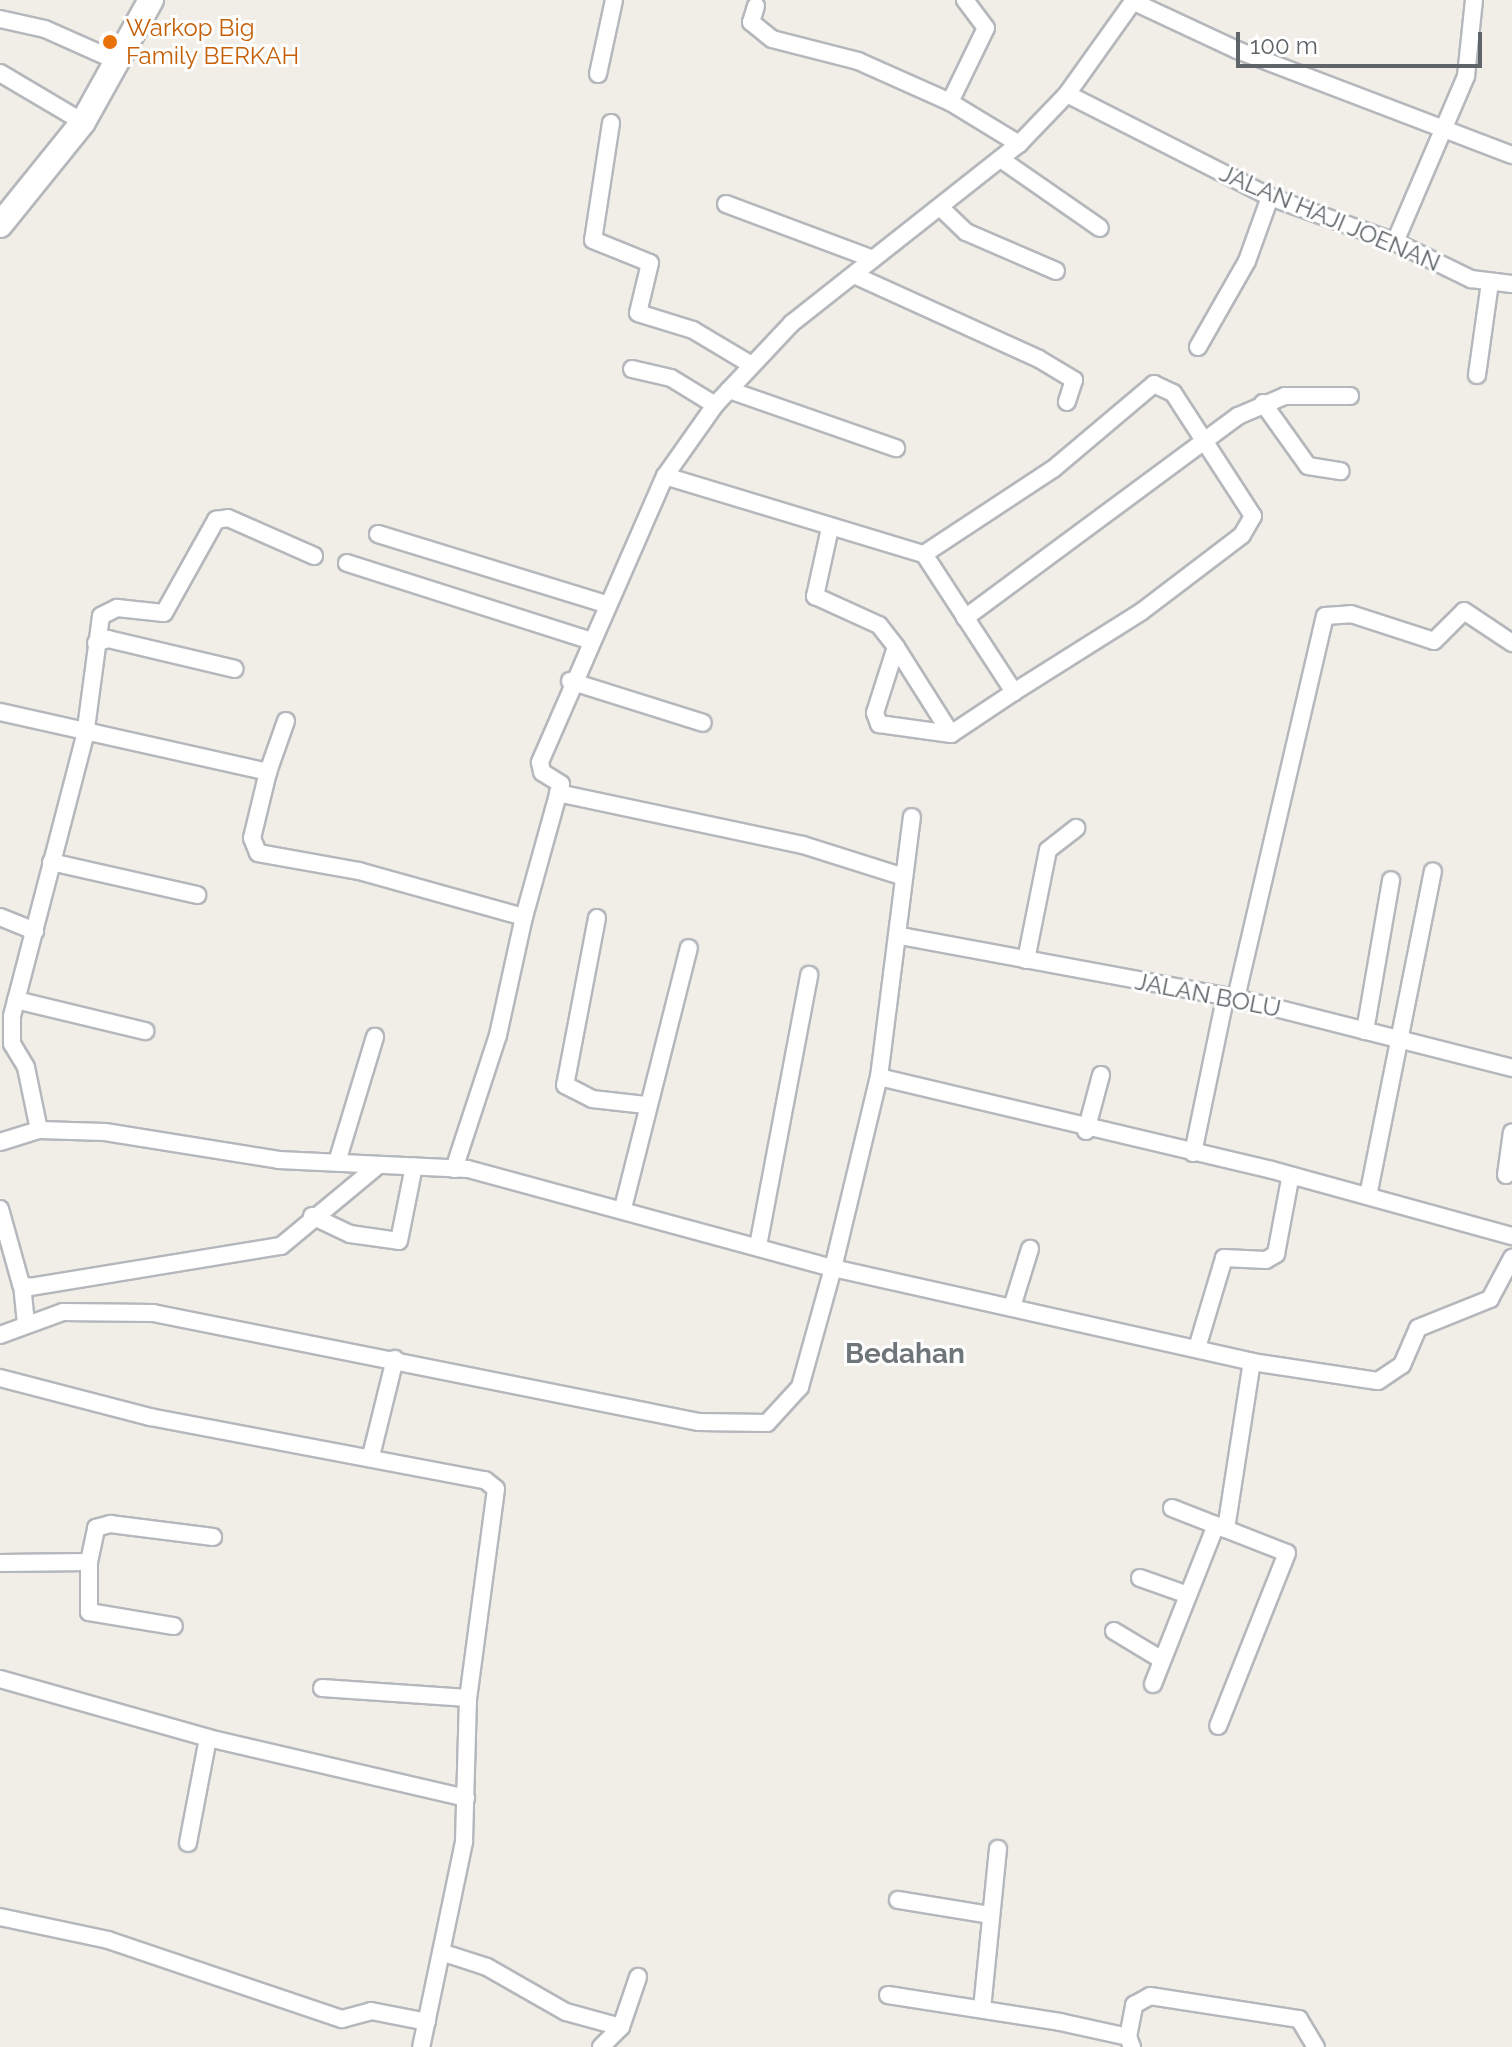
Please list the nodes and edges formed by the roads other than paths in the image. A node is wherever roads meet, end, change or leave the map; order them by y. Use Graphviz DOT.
graph roads {
  1 [pos="151,0"];
  2 [pos="614,0"];
  3 [pos="965,0"];
  4 [pos="1474,0"];
  5 [pos="1134,1"];
  6 [pos="756,6"];
  7 [pos="0,19"];
  8 [pos="117,61"];
  9 [pos="0,73"];
  10 [pos="598,74"];
  11 [pos="1067,94"];
  12 [pos="950,102"];
  13 [pos="83,122"];
  14 [pos="611,123"];
  15 [pos="1445,131"];
  16 [pos="1019,144"];
  17 [pos="1512,155"];
  18 [pos="1002,160"];
  19 [pos="1270,197"];
  20 [pos="726,204"];
  21 [pos="940,207"];
  22 [pos="4,215"];
  23 [pos="1100,228"];
  24 [pos="1395,242"];
  25 [pos="873,259"];
  26 [pos="1056,271"];
  27 [pos="854,275"];
  28 [pos="1490,283"];
  29 [pos="1512,284"];
  30 [pos="1198,347"];
  31 [pos="750,364"];
  32 [pos="632,369"];
  33 [pos="1477,375"];
  34 [pos="729,390"];
  35 [pos="1350,396"];
  36 [pos="1067,402"];
  37 [pos="1263,403"];
  38 [pos="715,405"];
  39 [pos="1201,443"];
  40 [pos="896,448"];
  41 [pos="1341,471"];
  42 [pos="665,476"];
  43 [pos="830,528"];
  44 [pos="378,534"];
  45 [pos="924,554"];
  46 [pos="314,556"];
  47 [pos="347,563"];
  48 [pos="605,604"];
  49 [pos="965,618"];
  50 [pos="589,640"];
  51 [pos="96,643"];
  52 [pos="1512,643"];
  53 [pos="896,647"];
  54 [pos="235,669"];
  55 [pos="570,681"];
  56 [pos="1014,692"];
  57 [pos="0,712"];
  58 [pos="286,721"];
  59 [pos="703,723"];
  60 [pos="951,734"];
  61 [pos="85,736"];
  62 [pos="268,772"];
  63 [pos="558,793"];
  64 [pos="912,817"];
  65 [pos="1076,828"];
  66 [pos="51,862"];
  67 [pos="1433,871"];
  68 [pos="904,877"];
  69 [pos="1391,880"];
  70 [pos="197,895"];
  71 [pos="0,917"];
  72 [pos="524,917"];
  73 [pos="597,918"];
  74 [pos="35,931"];
  75 [pos="901,936"];
  76 [pos="689,948"];
  77 [pos="1026,960"];
  78 [pos="809,975"];
  79 [pos="1230,998"];
  80 [pos="9,1009"];
  81 [pos="145,1031"];
  82 [pos="1365,1031"];
  83 [pos="375,1037"];
  84 [pos="1400,1039"];
  85 [pos="1512,1068"];
  86 [pos="1101,1075"];
  87 [pos="879,1077"];
  88 [pos="646,1105"];
  89 [pos="39,1130"];
  90 [pos="1086,1131"];
  91 [pos="1512,1132"];
  92 [pos="0,1142"];
  93 [pos="1193,1153"];
  94 [pos="337,1162"];
  95 [pos="414,1166"];
  96 [pos="376,1167"];
  97 [pos="454,1169"];
  98 [pos="1506,1175"];
  99 [pos="1290,1179"];
  100 [pos="1368,1196"];
  101 [pos="623,1208"];
  102 [pos="0,1209"];
  103 [pos="312,1216"];
  104 [pos="1512,1236"];
  105 [pos="758,1246"];
  106 [pos="1030,1249"];
  107 [pos="1512,1258"];
  108 [pos="833,1268"];
  109 [pos="22,1284"];
  110 [pos="1012,1307"];
  111 [pos="26,1324"];
  112 [pos="0,1335"];
  113 [pos="1197,1348"];
  114 [pos="395,1359"];
  115 [pos="1252,1362"];
  116 [pos="0,1378"];
  117 [pos="371,1456"];
  118 [pos="1172,1508"];
  119 [pos="1221,1527"];
  120 [pos="213,1537"];
  121 [pos="89,1562"];
  122 [pos="0,1563"];
  123 [pos="1140,1578"];
  124 [pos="1188,1595"];
  125 [pos="174,1626"];
  126 [pos="1114,1631"];
  127 [pos="1162,1660"];
  128 [pos="0,1679"];
  129 [pos="1153,1684"];
  130 [pos="322,1688"];
  131 [pos="468,1698"];
  132 [pos="1218,1726"];
  133 [pos="208,1738"];
  134 [pos="466,1798"];
  135 [pos="188,1843"];
  136 [pos="998,1849"];
  137 [pos="898,1900"];
  138 [pos="991,1915"];
  139 [pos="0,1917"];
  140 [pos="444,1953"];
  141 [pos="638,1977"];
  142 [pos="888,1995"];
  143 [pos="982,2009"];
  144 [pos="427,2022"];
  145 [pos="621,2027"];
  146 [pos="1130,2042"];
  147 [pos="421,2047"];
  148 [pos="603,2047"];
  149 [pos="1316,2047"];
  1 -- 8 [label="street"];
  2 -- 10 [label="street"];
  3 -- 12 [label="street"];
  4 -- 15 [label="street"];
  5 -- 11 [label="street"];
  5 -- 15 [label="street"];
  6 -- 12 [label="street"];
  7 -- 8 [label="street"];
  8 -- 13 [label="street"];
  9 -- 13 [label="street"];
  11 -- 16 [label="street"];
  11 -- 19 [label="street, JALAN HAJI JOENAN"];
  12 -- 16 [label="street"];
  13 -- 22 [label="street"];
  14 -- 31 [label="street"];
  15 -- 17 [label="street"];
  15 -- 24 [label="street"];
  16 -- 18 [label="street"];
  18 -- 21 [label="street"];
  18 -- 23 [label="street"];
  19 -- 24 [label="street, JALAN HAJI JOENAN"];
  19 -- 30 [label="street"];
  20 -- 25 [label="street"];
  21 -- 25 [label="street"];
  21 -- 26 [label="street"];
  24 -- 28 [label="street, JALAN HAJI JOENAN"];
  25 -- 27 [label="street"];
  27 -- 31 [label="street"];
  27 -- 36 [label="street"];
  28 -- 29 [label="street, JALAN HAJI JOENAN"];
  28 -- 33 [label="street"];
  31 -- 34 [label="street"];
  32 -- 38 [label="street"];
  34 -- 38 [label="street"];
  34 -- 40 [label="street"];
  35 -- 37 [label="street"];
  37 -- 39 [label="street"];
  37 -- 41 [label="street"];
  38 -- 42 [label="street"];
  39 -- 45 [label="street"];
  39 -- 49 [label="street"];
  39 -- 56 [label="street"];
  42 -- 43 [label="street"];
  42 -- 48 [label="street"];
  43 -- 45 [label="street"];
  43 -- 53 [label="street"];
  44 -- 48 [label="street"];
  45 -- 49 [label="street"];
  46 -- 51 [label="street"];
  47 -- 50 [label="street"];
  48 -- 50 [label="street"];
  49 -- 56 [label="street"];
  50 -- 55 [label="street"];
  51 -- 54 [label="street"];
  51 -- 61 [label="street"];
  52 -- 79 [label="street"];
  53 -- 60 [label="street"];
  53 -- 60 [label="street"];
  55 -- 59 [label="street"];
  55 -- 63 [label="street"];
  56 -- 60 [label="street"];
  57 -- 61 [label="street"];
  58 -- 62 [label="street"];
  61 -- 62 [label="street"];
  61 -- 66 [label="street"];
  62 -- 72 [label="street"];
  63 -- 68 [label="street"];
  63 -- 72 [label="street"];
  64 -- 68 [label="street"];
  65 -- 77 [label="street"];
  66 -- 70 [label="street"];
  66 -- 74 [label="street"];
  67 -- 84 [label="street"];
  68 -- 75 [label="street"];
  69 -- 82 [label="street"];
  71 -- 74 [label="street"];
  72 -- 97 [label="street"];
  73 -- 88 [label="street"];
  74 -- 80 [label="street"];
  75 -- 77 [label="street, JALAN BOLU"];
  75 -- 87 [label="street"];
  76 -- 88 [label="street"];
  77 -- 79 [label="street, JALAN BOLU"];
  78 -- 105 [label="street"];
  79 -- 82 [label="street, JALAN BOLU"];
  79 -- 93 [label="street"];
  80 -- 81 [label="street"];
  80 -- 89 [label="street"];
  82 -- 84 [label="street, JALAN BOLU"];
  83 -- 94 [label="street"];
  84 -- 85 [label="street, JALAN BOLU"];
  84 -- 100 [label="street"];
  86 -- 90 [label="street"];
  87 -- 90 [label="street"];
  87 -- 108 [label="street"];
  88 -- 101 [label="street"];
  89 -- 92 [label="street"];
  89 -- 94 [label="street"];
  90 -- 93 [label="street"];
  91 -- 98 [label="street"];
  93 -- 99 [label="street"];
  94 -- 96 [label="street"];
  95 -- 96 [label="street"];
  95 -- 97 [label="street"];
  95 -- 103 [label="street"];
  96 -- 103 [label="street"];
  97 -- 101 [label="street"];
  99 -- 100 [label="street"];
  99 -- 113 [label="street"];
  100 -- 104 [label="street"];
  101 -- 105 [label="street"];
  102 -- 109 [label="street"];
  103 -- 109 [label="street"];
  105 -- 108 [label="street"];
  106 -- 110 [label="street"];
  107 -- 115 [label="street"];
  108 -- 110 [label="street"];
  108 -- 114 [label="street"];
  109 -- 111 [label="street"];
  110 -- 113 [label="street"];
  111 -- 112 [label="street"];
  111 -- 114 [label="street"];
  113 -- 115 [label="street"];
  114 -- 117 [label="street"];
  115 -- 119 [label="street"];
  116 -- 117 [label="street"];
  117 -- 131 [label="street"];
  118 -- 119 [label="street"];
  119 -- 124 [label="street"];
  119 -- 132 [label="street"];
  120 -- 121 [label="street"];
  121 -- 122 [label="street"];
  121 -- 125 [label="street"];
  123 -- 124 [label="street"];
  124 -- 127 [label="street"];
  126 -- 127 [label="street"];
  127 -- 129 [label="street"];
  128 -- 133 [label="street"];
  130 -- 131 [label="street"];
  131 -- 134 [label="street"];
  133 -- 134 [label="street"];
  133 -- 135 [label="street"];
  134 -- 140 [label="street"];
  136 -- 138 [label="street"];
  137 -- 138 [label="street"];
  138 -- 143 [label="street"];
  139 -- 144 [label="street"];
  140 -- 144 [label="street"];
  140 -- 145 [label="street"];
  141 -- 145 [label="street"];
  142 -- 143 [label="street"];
  143 -- 146 [label="street"];
  144 -- 147 [label="street"];
  145 -- 148 [label="street"];
  146 -- 149 [label="street"];
}
